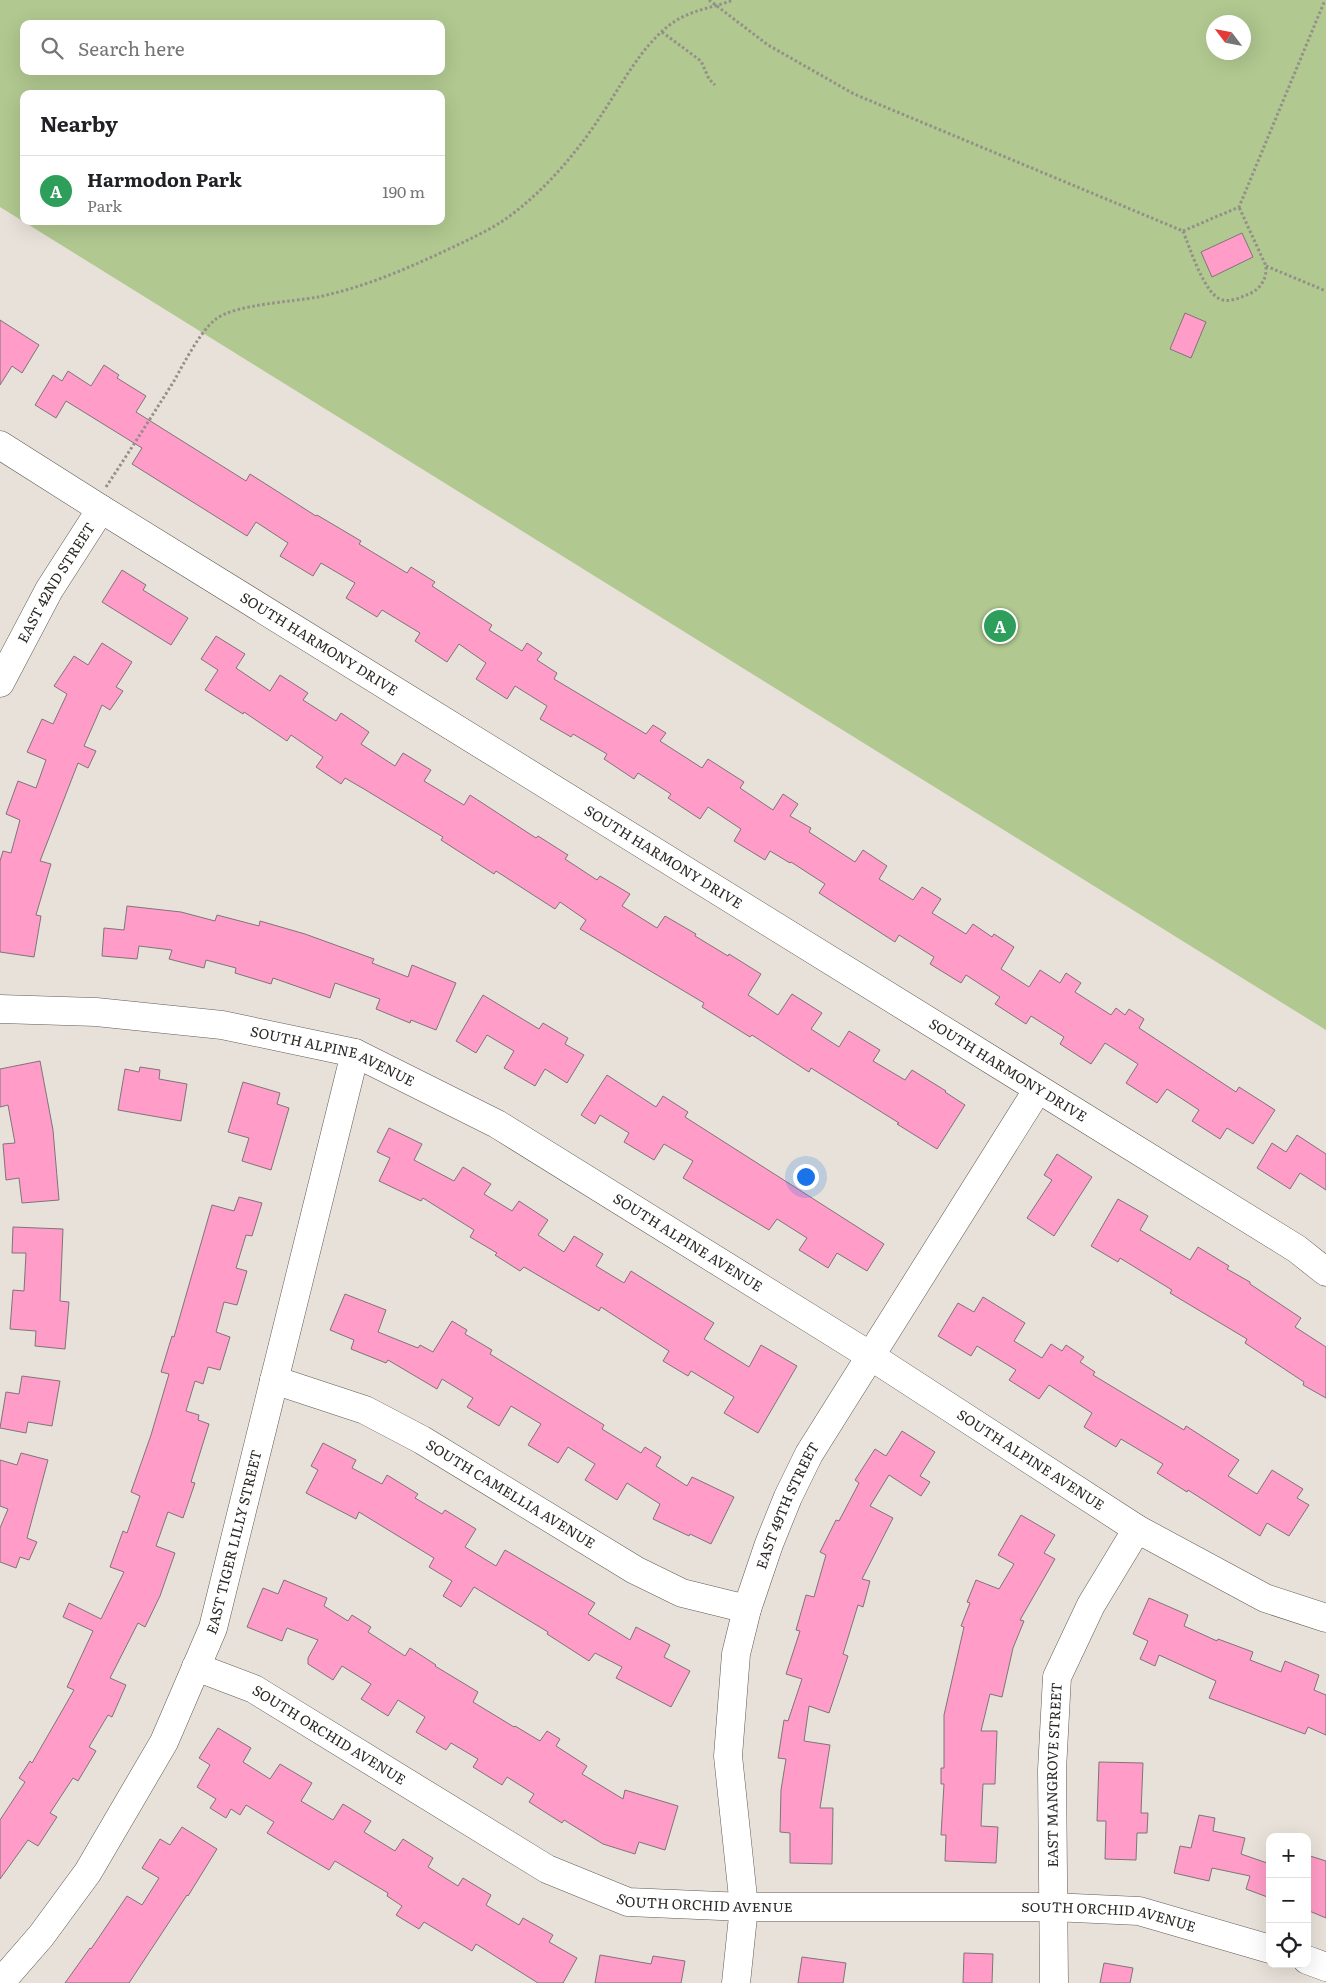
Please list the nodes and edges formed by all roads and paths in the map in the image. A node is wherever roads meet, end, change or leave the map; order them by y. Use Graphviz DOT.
graph roads {
  1 [pos="709,0"];
  2 [pos="733,0"];
  3 [pos="1325,0"];
  4 [pos="716,6"];
  5 [pos="662,32"];
  6 [pos="715,85"];
  7 [pos="1239,207"];
  8 [pos="1183,231"];
  9 [pos="1266,266"];
  10 [pos="1326,292"];
  11 [pos="0,445"];
  12 [pos="101,509"];
  13 [pos="0,683"];
  14 [pos="0,1009"];
  15 [pos="355,1053"];
  16 [pos="1038,1090"];
  17 [pos="1326,1272"];
  18 [pos="870,1355"];
  19 [pos="274,1380"];
  20 [pos="1137,1529"];
  21 [pos="747,1609"];
  22 [pos="1326,1617"];
  23 [pos="196,1667"];
  24 [pos="744,1907"];
  25 [pos="1052,1907"];
  26 [pos="1266,1948"];
  27 [pos="1311,1961"];
  28 [pos="1326,1967"];
  29 [pos="0,1983"];
  30 [pos="736,1983"];
  31 [pos="1054,1983"];
  1 -- 4 [label="path"];
  2 -- 4 [label="path"];
  3 -- 7 [label="path"];
  4 -- 5 [label="path"];
  4 -- 8 [label="path"];
  5 -- 6 [label="path"];
  5 -- 12 [label="path"];
  7 -- 8 [label="path"];
  7 -- 9 [label="path"];
  8 -- 9 [label="path"];
  9 -- 10 [label="path"];
  11 -- 12 [label="street, SOUTH HARMONY DRIVE"];
  12 -- 13 [label="street, EAST 42ND STREET"];
  12 -- 16 [label="street, SOUTH HARMONY DRIVE"];
  14 -- 15 [label="street, SOUTH ALPINE AVENUE"];
  15 -- 18 [label="street, SOUTH ALPINE AVENUE"];
  15 -- 19 [label="street, EAST TIGER LILLY STREET"];
  16 -- 17 [label="street, SOUTH HARMONY DRIVE"];
  16 -- 18 [label="street, EAST 49TH STREET"];
  18 -- 20 [label="street, SOUTH ALPINE AVENUE"];
  18 -- 21 [label="street, EAST 49TH STREET"];
  19 -- 21 [label="street, SOUTH CAMELLIA AVENUE"];
  19 -- 23 [label="street, EAST TIGER LILLY STREET"];
  20 -- 22 [label="street, SOUTH ALPINE AVENUE"];
  20 -- 25 [label="street, EAST MANGROVE STREET"];
  21 -- 24 [label="street, EAST 49TH STREET"];
  23 -- 24 [label="street, SOUTH ORCHID AVENUE"];
  23 -- 29 [label="street, EAST TIGER LILLY STREET"];
  24 -- 25 [label="street, SOUTH ORCHID AVENUE"];
  24 -- 30 [label="street, EAST 49TH STREET"];
  25 -- 26 [label="street, SOUTH ORCHID AVENUE"];
  25 -- 31 [label="street, EAST MANGROVE STREET"];
  27 -- 28 [label="street"];
}
